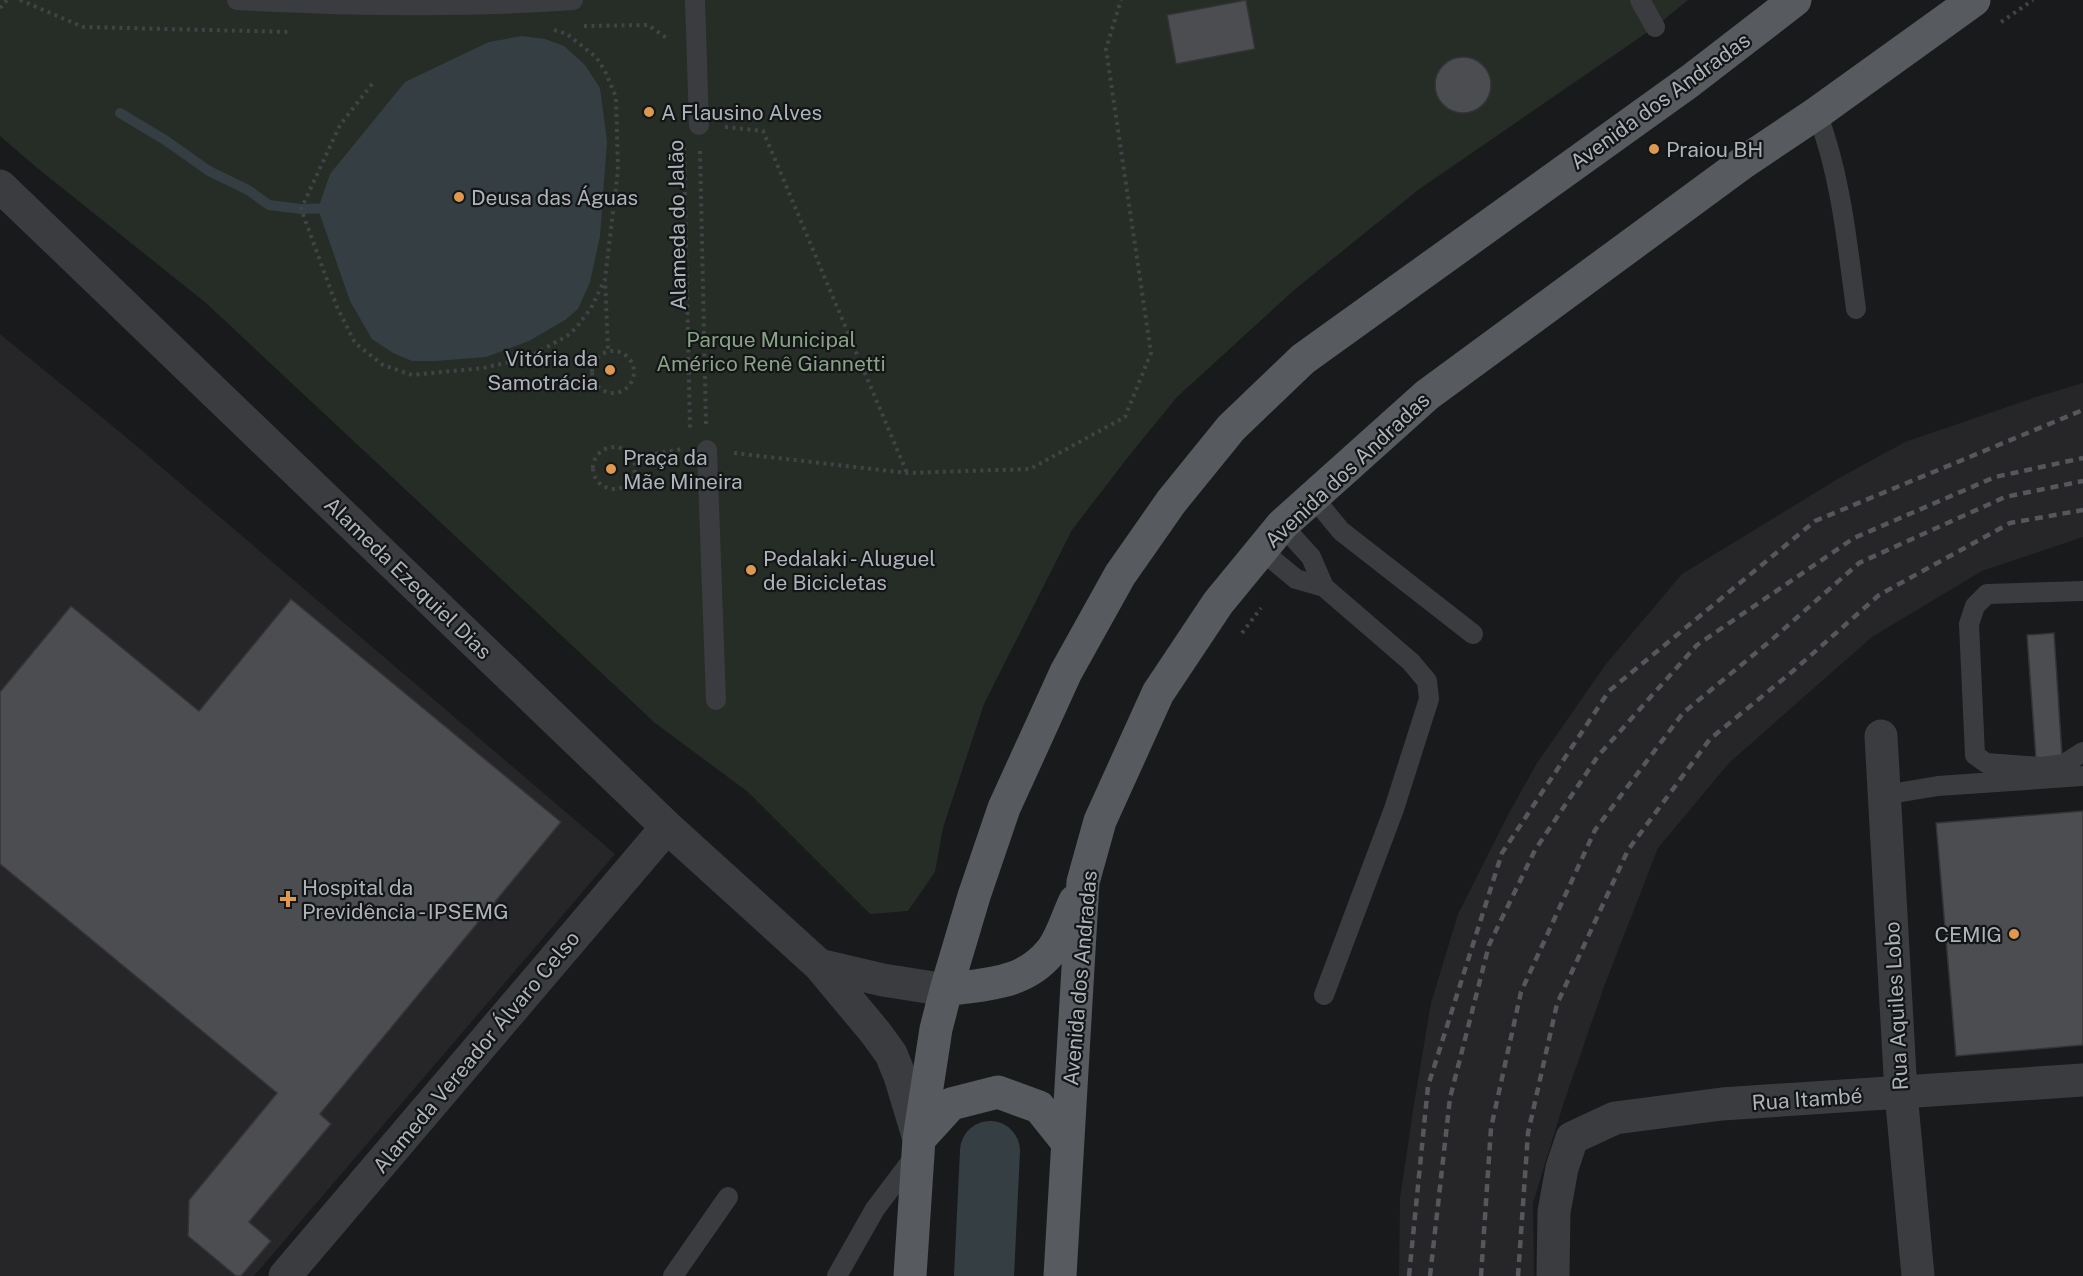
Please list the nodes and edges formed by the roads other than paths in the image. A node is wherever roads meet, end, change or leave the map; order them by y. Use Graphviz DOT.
graph roads {
  1 [pos="237,0"];
  2 [pos="573,0"];
  3 [pos="695,0"];
  4 [pos="1640,0"];
  5 [pos="1795,0"];
  6 [pos="1974,0"];
  7 [pos="1654,27"];
  8 [pos="1817,113"];
  9 [pos="699,125"];
  10 [pos="0,186"];
  11 [pos="1856,309"];
  12 [pos="699,449"];
  13 [pos="1313,497"];
  14 [pos="1282,525"];
  15 [pos="1261,550"];
  16 [pos="1324,586"];
  17 [pos="2083,591"];
  18 [pos="1473,634"];
  19 [pos="716,700"];
  20 [pos="1881,736"];
  21 [pos="2083,753"];
  22 [pos="2083,776"];
  23 [pos="1884,795"];
  24 [pos="667,827"];
  25 [pos="1083,882"];
  26 [pos="819,965"];
  27 [pos="946,990"];
  28 [pos="1324,995"];
  29 [pos="2083,1080"];
  30 [pos="1901,1093"];
  31 [pos="1067,1142"];
  32 [pos="919,1145"];
  33 [pos="728,1197"];
  34 [pos="285,1276"];
  35 [pos="673,1276"];
  36 [pos="837,1276"];
  37 [pos="910,1276"];
  38 [pos="1060,1276"];
  39 [pos="1553,1276"];
  40 [pos="1918,1276"];
  1 -- 2 [label="lane"];
  3 -- 9 [label="lane, Alameda do Jalão"];
  4 -- 7 [label="lane"];
  5 -- 27 [label="main road, Avenida dos Andradas"];
  6 -- 8 [label="main road, Avenida dos Andradas"];
  8 -- 11 [label="lane"];
  8 -- 13 [label="main road, Avenida dos Andradas"];
  10 -- 24 [label="street, Alameda Ezequiel Dias"];
  12 -- 19 [label="lane"];
  13 -- 14 [label="main road, Avenida dos Andradas"];
  13 -- 18 [label="lane"];
  14 -- 15 [label="main road, Avenida dos Andradas"];
  14 -- 16 [label="lane"];
  15 -- 16 [label="lane"];
  15 -- 25 [label="main road, Avenida dos Andradas"];
  16 -- 28 [label="lane"];
  17 -- 21 [label="lane"];
  20 -- 23 [label="street, Rua Aquiles Lobo"];
  22 -- 23 [label="lane"];
  23 -- 30 [label="street, Rua Aquiles Lobo"];
  24 -- 26 [label="street, Alameda Ezequiel Dias"];
  24 -- 34 [label="street, Alameda Vereador Álvaro Celso"];
  25 -- 27 [label="main road"];
  25 -- 31 [label="main road, Avenida dos Andradas"];
  26 -- 27 [label="street, Alameda Ezequiel Dias"];
  26 -- 32 [label="street, Alameda Ezequiel Dias"];
  27 -- 32 [label="main road, Avenida dos Andradas"];
  29 -- 30 [label="street, Rua Itambé"];
  30 -- 39 [label="street, Rua Itambé"];
  30 -- 40 [label="street, Rua Aquiles Lobo"];
  31 -- 32 [label="main road"];
  31 -- 38 [label="main road, Avenida dos Andradas"];
  32 -- 36 [label="lane"];
  32 -- 37 [label="main road, Avenida dos Andradas"];
  33 -- 35 [label="lane"];
}
